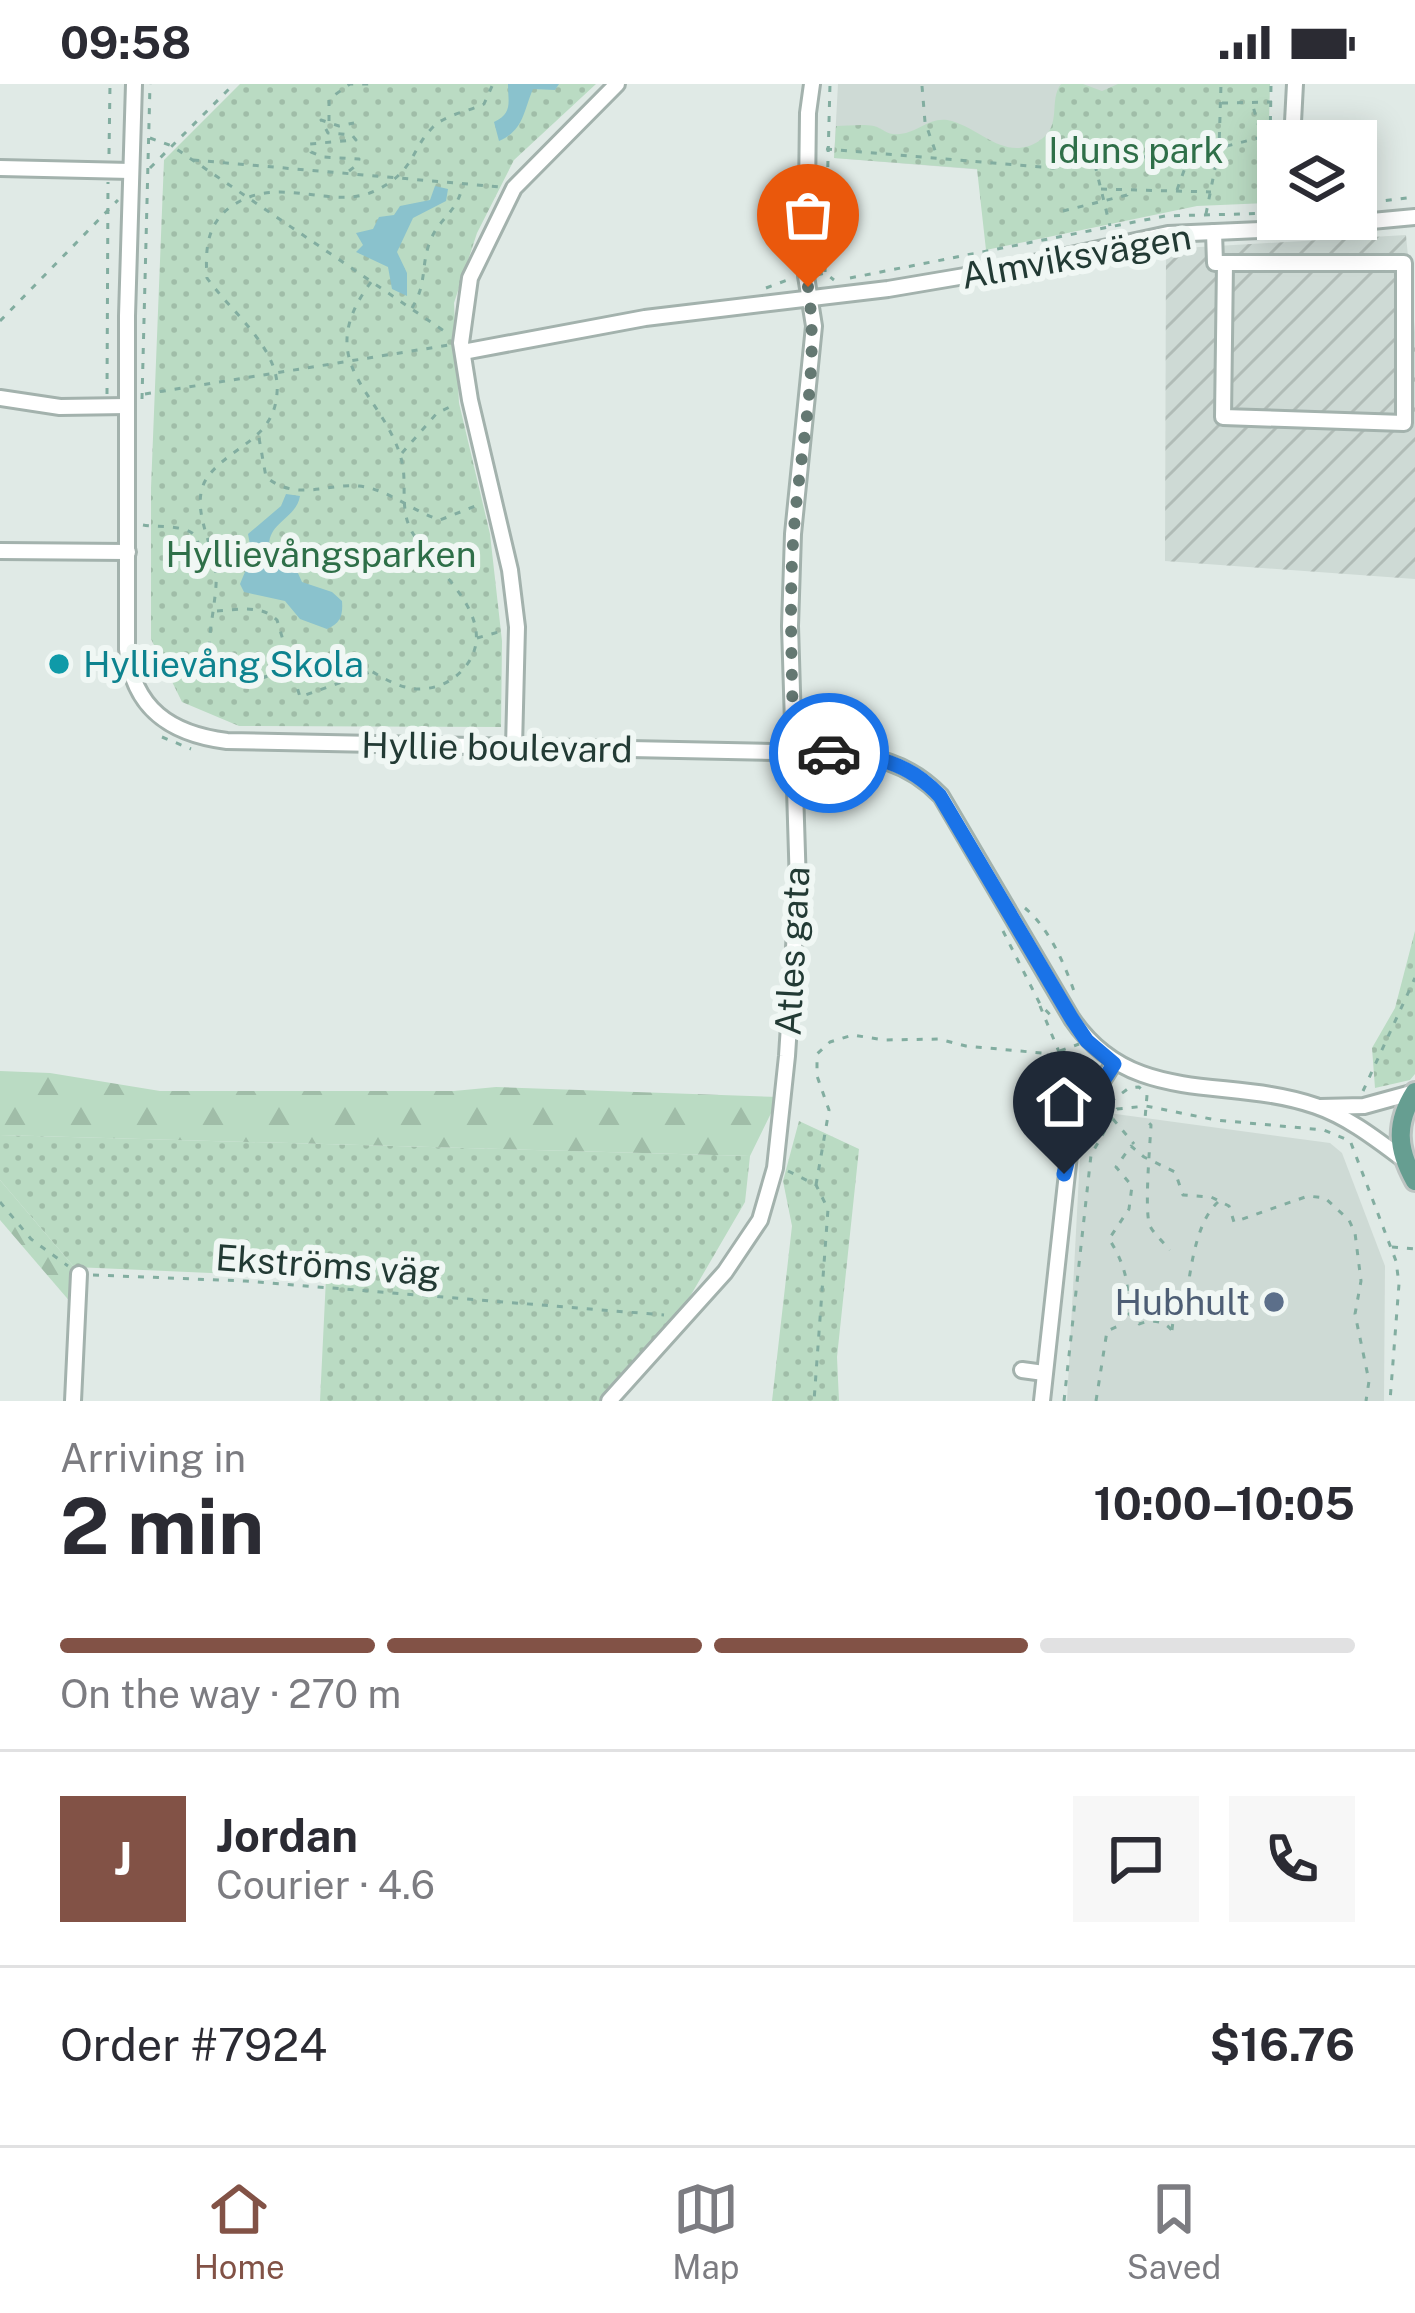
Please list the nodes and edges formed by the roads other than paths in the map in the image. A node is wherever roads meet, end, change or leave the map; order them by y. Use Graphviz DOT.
graph roads {
  1 [pos="134,84"];
  2 [pos="617,84"];
  3 [pos="812,84"];
  4 [pos="1295,84"];
  5 [pos="1293,120"];
  6 [pos="0,168"];
  7 [pos="131,170"];
  8 [pos="1415,217"];
  9 [pos="1377,219"];
  10 [pos="1257,227"];
  11 [pos="1214,232"];
  12 [pos="1225,263"];
  13 [pos="810,299"];
  14 [pos="462,347"];
  15 [pos="0,398"];
  16 [pos="130,405"];
  17 [pos="0,551"];
  18 [pos="128,551"];
  19 [pos="514,747"];
  20 [pos="793,752"];
  21 [pos="1114,1064"];
  22 [pos="1415,1092"];
  23 [pos="1318,1107"];
  24 [pos="1411,1173"];
  25 [pos="79,1274"];
  26 [pos="1022,1370"];
  27 [pos="1044,1373"];
  28 [pos="73,1401"];
  29 [pos="609,1401"];
  30 [pos="1042,1401"];
  1 -- 7 [label="street"];
  2 -- 14 [label="street"];
  3 -- 13 [label="street, Atles gata"];
  4 -- 5 [label="street"];
  6 -- 7 [label="street"];
  7 -- 16 [label="street"];
  8 -- 9 [label="street, Almviksvägen"];
  10 -- 11 [label="street, Almviksvägen"];
  11 -- 12 [label="street"];
  11 -- 13 [label="street, Almviksvägen"];
  12 -- 12 [label="street"];
  13 -- 14 [label="street, Almviksvägen"];
  13 -- 20 [label="street, Atles gata"];
  14 -- 19 [label="street"];
  15 -- 16 [label="street"];
  16 -- 18 [label="street"];
  17 -- 18 [label="street"];
  18 -- 19 [label="street, Hyllie boulevard"];
  19 -- 20 [label="street, Hyllie boulevard"];
  20 -- 21 [label="street, Hyllie boulevard"];
  20 -- 29 [label="street, Atles gata"];
  21 -- 23 [label="street, Hyllie boulevard"];
  21 -- 27 [label="street"];
  22 -- 23 [label="street, Hyllie boulevard"];
  22 -- 24 [label="main road"];
  23 -- 24 [label="street, Hyllie boulevard"];
  25 -- 28 [label="street"];
  26 -- 27 [label="street"];
  27 -- 30 [label="street"];
}
